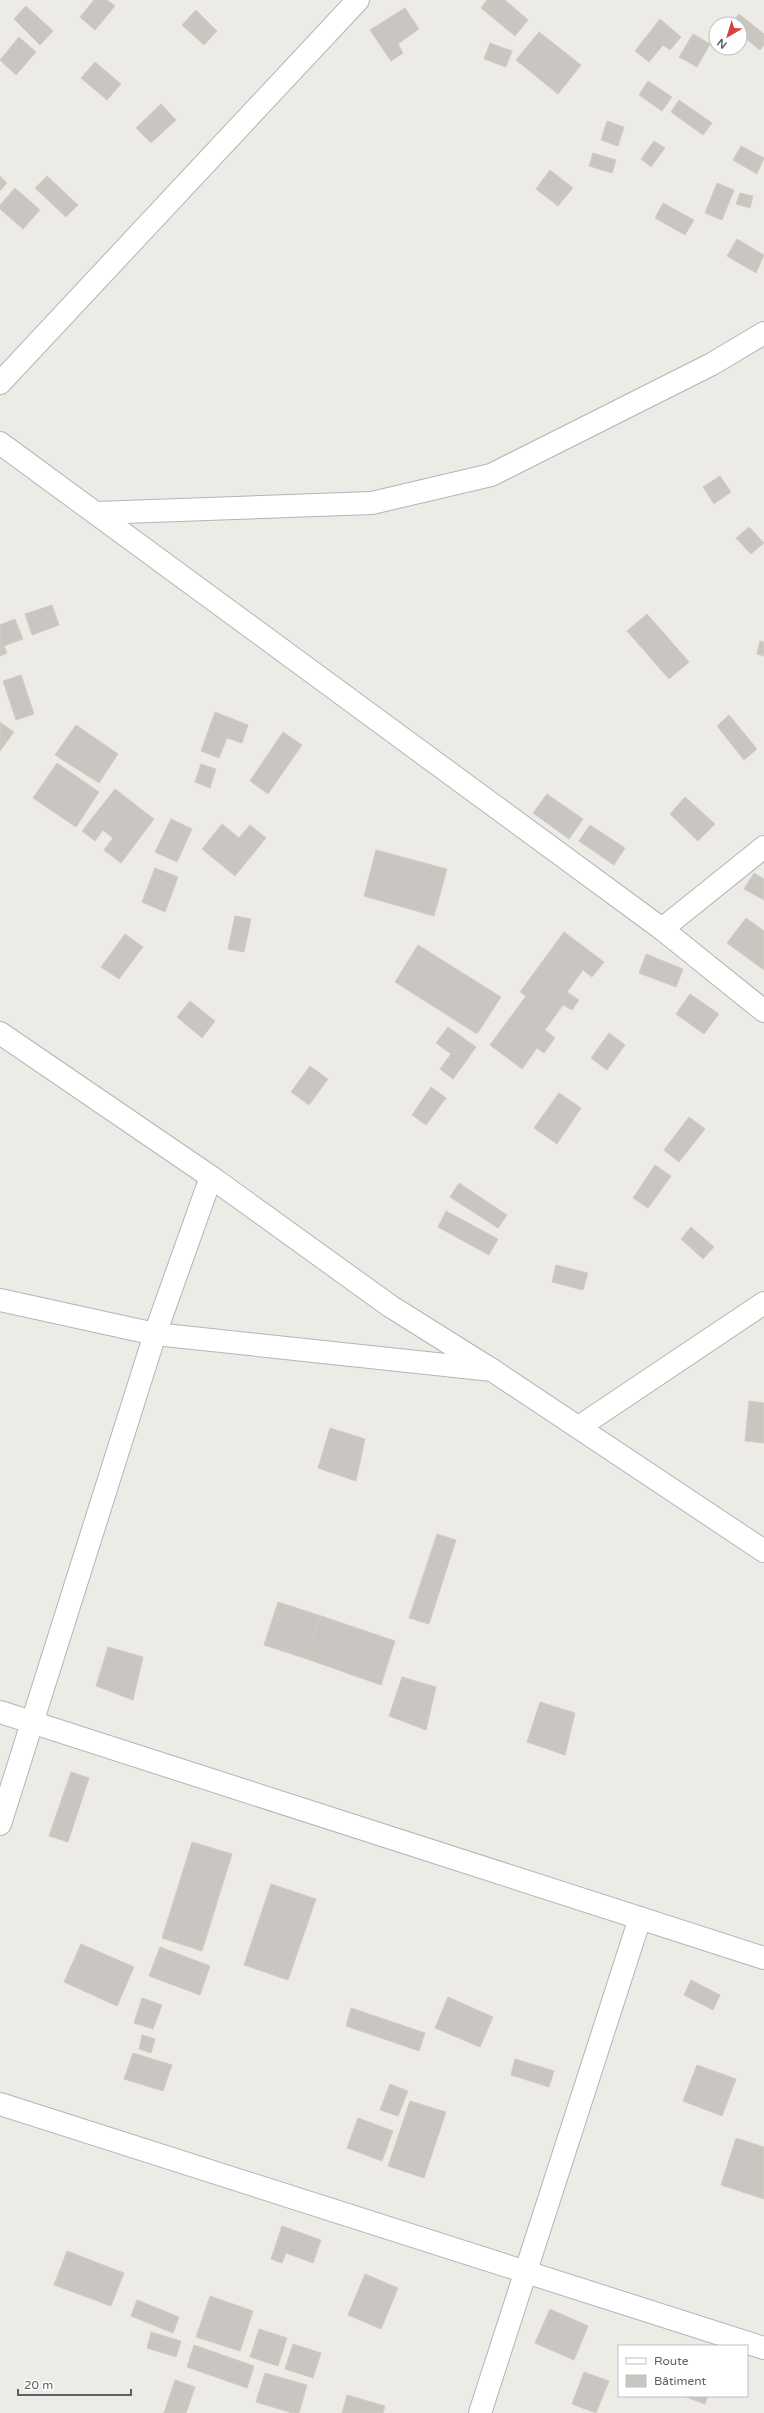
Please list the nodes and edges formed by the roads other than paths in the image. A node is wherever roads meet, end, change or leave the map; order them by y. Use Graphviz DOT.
graph roads {
  1 [pos="358,0"];
  2 [pos="764,333"];
  3 [pos="0,383"];
  4 [pos="0,443"];
  5 [pos="96,513"];
  6 [pos="764,847"];
  7 [pos="662,929"];
  8 [pos="764,1011"];
  9 [pos="0,1033"];
  10 [pos="211,1178"];
  11 [pos="0,1300"];
  12 [pos="764,1303"];
  13 [pos="154,1334"];
  14 [pos="492,1370"];
  15 [pos="579,1427"];
  16 [pos="764,1551"];
  17 [pos="0,1712"];
  18 [pos="32,1723"];
  19 [pos="0,1824"];
  20 [pos="640,1918"];
  21 [pos="764,1958"];
  22 [pos="0,2104"];
  23 [pos="525,2272"];
  24 [pos="764,2348"];
  25 [pos="480,2413"];
  1 -- 3 [label="street"];
  2 -- 5 [label="street"];
  4 -- 5 [label="street"];
  5 -- 7 [label="street"];
  6 -- 7 [label="street"];
  7 -- 8 [label="street"];
  9 -- 10 [label="street"];
  10 -- 13 [label="street"];
  10 -- 14 [label="street"];
  11 -- 13 [label="street"];
  12 -- 15 [label="street"];
  13 -- 14 [label="street"];
  13 -- 18 [label="street"];
  14 -- 15 [label="street"];
  15 -- 16 [label="street"];
  17 -- 18 [label="street"];
  18 -- 19 [label="street"];
  18 -- 20 [label="street"];
  20 -- 21 [label="street"];
  20 -- 23 [label="street"];
  22 -- 23 [label="street"];
  23 -- 24 [label="street"];
  23 -- 25 [label="street"];
}
